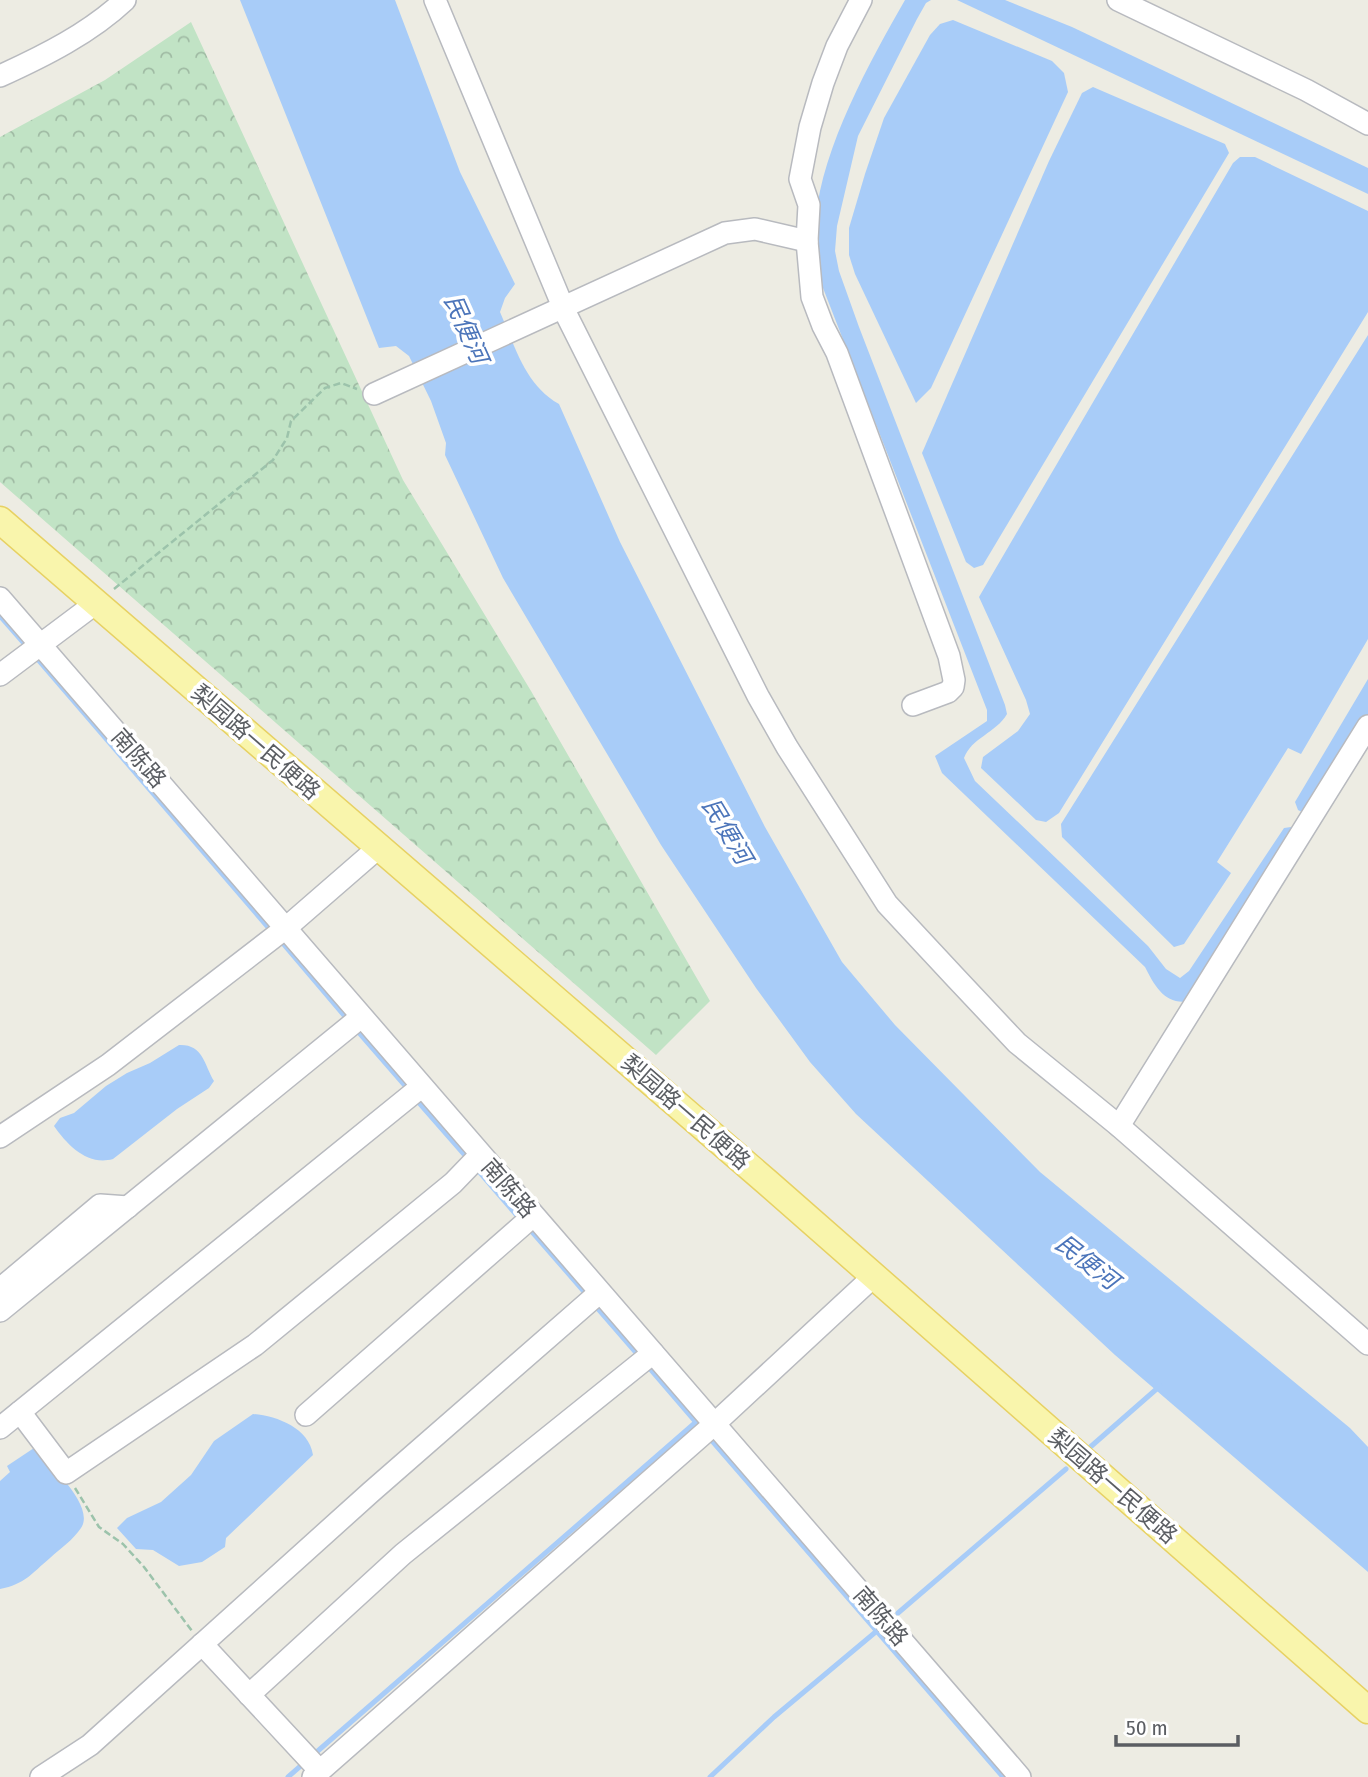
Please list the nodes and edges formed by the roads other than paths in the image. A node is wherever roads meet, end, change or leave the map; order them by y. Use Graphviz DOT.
graph roads {
  1 [pos="125,0"];
  2 [pos="435,0"];
  3 [pos="861,0"];
  4 [pos="1118,0"];
  5 [pos="0,76"];
  6 [pos="1368,124"];
  7 [pos="807,241"];
  8 [pos="564,309"];
  9 [pos="374,394"];
  10 [pos="0,520"];
  11 [pos="0,598"];
  12 [pos="96,603"];
  13 [pos="35,650"];
  14 [pos="0,675"];
  15 [pos="913,705"];
  16 [pos="1368,726"];
  17 [pos="378,848"];
  18 [pos="279,933"];
  19 [pos="355,1022"];
  20 [pos="415,1092"];
  21 [pos="1119,1126"];
  22 [pos="0,1137"];
  23 [pos="475,1161"];
  24 [pos="128,1207"];
  25 [pos="527,1221"];
  26 [pos="873,1277"];
  27 [pos="0,1289"];
  28 [pos="594,1298"];
  29 [pos="0,1311"];
  30 [pos="1368,1344"];
  31 [pos="646,1358"];
  32 [pos="20,1412"];
  33 [pos="306,1415"];
  34 [pos="0,1429"];
  35 [pos="709,1430"];
  36 [pos="202,1644"];
  37 [pos="249,1695"];
  38 [pos="1368,1710"];
  39 [pos="313,1766"];
  40 [pos="41,1777"];
  41 [pos="1020,1777"];
  1 -- 5 [label="street"];
  2 -- 8 [label="street"];
  3 -- 7 [label="street"];
  4 -- 6 [label="street"];
  7 -- 8 [label="street"];
  7 -- 15 [label="street"];
  8 -- 9 [label="street"];
  8 -- 21 [label="street"];
  10 -- 12 [label="main road, 梨园路一民便路"];
  11 -- 13 [label="street, 南陈路"];
  12 -- 13 [label="street"];
  12 -- 17 [label="main road, 梨园路一民便路"];
  13 -- 14 [label="street"];
  13 -- 18 [label="street, 南陈路"];
  16 -- 21 [label="street"];
  17 -- 18 [label="street"];
  17 -- 26 [label="main road, 梨园路一民便路"];
  18 -- 19 [label="street, 南陈路"];
  18 -- 22 [label="street"];
  19 -- 20 [label="street, 南陈路"];
  19 -- 24 [label="street"];
  20 -- 23 [label="street, 南陈路"];
  20 -- 32 [label="street"];
  21 -- 30 [label="street"];
  23 -- 25 [label="street, 南陈路"];
  23 -- 32 [label="street"];
  24 -- 27 [label="street"];
  24 -- 29 [label="street"];
  25 -- 28 [label="street, 南陈路"];
  25 -- 33 [label="street"];
  26 -- 35 [label="street"];
  26 -- 38 [label="main road, 梨园路一民便路"];
  28 -- 31 [label="street, 南陈路"];
  28 -- 36 [label="street"];
  31 -- 35 [label="street, 南陈路"];
  31 -- 37 [label="street"];
  32 -- 34 [label="street"];
  35 -- 39 [label="street"];
  35 -- 41 [label="street, 南陈路"];
  36 -- 37 [label="street"];
  36 -- 40 [label="street"];
  37 -- 39 [label="street"];
}
